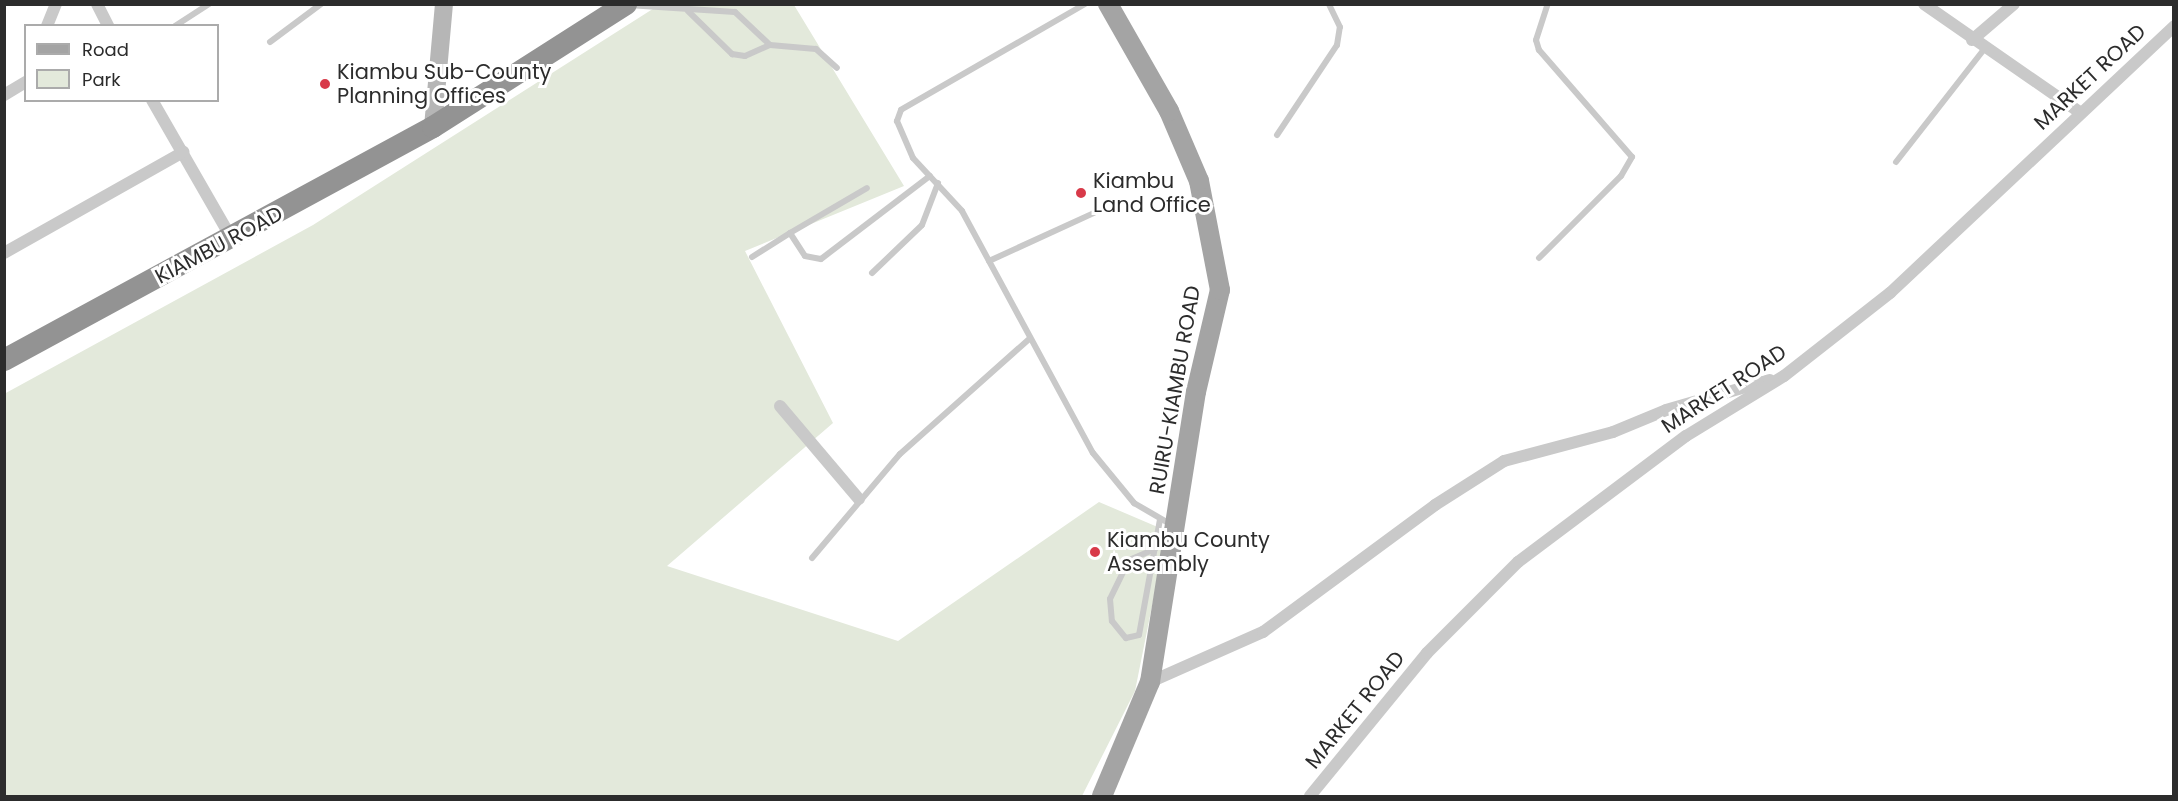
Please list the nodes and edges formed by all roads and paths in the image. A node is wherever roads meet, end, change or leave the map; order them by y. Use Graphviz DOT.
graph roads {
  1 [pos="56,4"];
  2 [pos="97,4"];
  3 [pos="209,4"];
  4 [pos="321,4"];
  5 [pos="1085,4"];
  6 [pos="1108,4"];
  7 [pos="1329,4"];
  8 [pos="1548,4"];
  9 [pos="1924,4"];
  10 [pos="2014,4"];
  11 [pos="625,5"];
  12 [pos="440,6"];
  13 [pos="688,11"];
  14 [pos="48,24"];
  15 [pos="107,24"];
  16 [pos="178,24"];
  17 [pos="2174,26"];
  18 [pos="1972,40"];
  19 [pos="270,42"];
  20 [pos="770,45"];
  21 [pos="1985,48"];
  22 [pos="837,68"];
  23 [pos="24,81"];
  24 [pos="4,95"];
  25 [pos="153,102"];
  26 [pos="2078,111"];
  27 [pos="433,127"];
  28 [pos="1277,135"];
  29 [pos="183,152"];
  30 [pos="1896,162"];
  31 [pos="930,176"];
  32 [pos="939,183"];
  33 [pos="867,188"];
  34 [pos="1094,213"];
  35 [pos="790,233"];
  36 [pos="233,240"];
  37 [pos="4,253"];
  38 [pos="752,257"];
  39 [pos="1539,258"];
  40 [pos="989,261"];
  41 [pos="872,273"];
  42 [pos="1029,339"];
  43 [pos="4,360"];
  44 [pos="1784,376"];
  45 [pos="780,406"];
  46 [pos="859,499"];
  47 [pos="1168,524"];
  48 [pos="1155,549"];
  49 [pos="812,558"];
  50 [pos="1150,682"];
  51 [pos="1102,796"];
  52 [pos="1310,796"];
  1 -- 14 [label="street"];
  2 -- 15 [label="street"];
  3 -- 16 [label="lane"];
  4 -- 19 [label="lane"];
  5 -- 31 [label="lane"];
  6 -- 47 [label="main road, RUIRU-KIAMBU ROAD"];
  7 -- 28 [label="lane"];
  8 -- 39 [label="lane"];
  9 -- 18 [label="street"];
  10 -- 18 [label="street"];
  11 -- 13 [label="lane"];
  11 -- 27 [label="highway, KIAMBU ROAD"];
  12 -- 27 [label="main road"];
  13 -- 20 [label="lane"];
  13 -- 20 [label="lane"];
  17 -- 26 [label="street, MARKET ROAD"];
  18 -- 21 [label="street"];
  20 -- 22 [label="lane"];
  21 -- 26 [label="street"];
  21 -- 30 [label="lane"];
  23 -- 24 [label="street"];
  25 -- 29 [label="street"];
  26 -- 44 [label="street, MARKET ROAD"];
  27 -- 36 [label="highway, KIAMBU ROAD"];
  29 -- 36 [label="street"];
  29 -- 37 [label="street"];
  31 -- 32 [label="lane"];
  31 -- 35 [label="lane"];
  32 -- 40 [label="lane"];
  32 -- 41 [label="lane"];
  33 -- 35 [label="lane"];
  34 -- 40 [label="lane"];
  35 -- 38 [label="lane"];
  36 -- 43 [label="highway, KIAMBU ROAD"];
  40 -- 42 [label="lane"];
  42 -- 46 [label="lane"];
  42 -- 47 [label="lane"];
  44 -- 50 [label="street"];
  44 -- 52 [label="street, MARKET ROAD"];
  45 -- 46 [label="street"];
  46 -- 49 [label="lane"];
  47 -- 48 [label="lane"];
  47 -- 50 [label="main road, RUIRU-KIAMBU ROAD"];
  48 -- 48 [label="lane"];
  50 -- 51 [label="main road, RUIRU-KIAMBU ROAD"];
}
